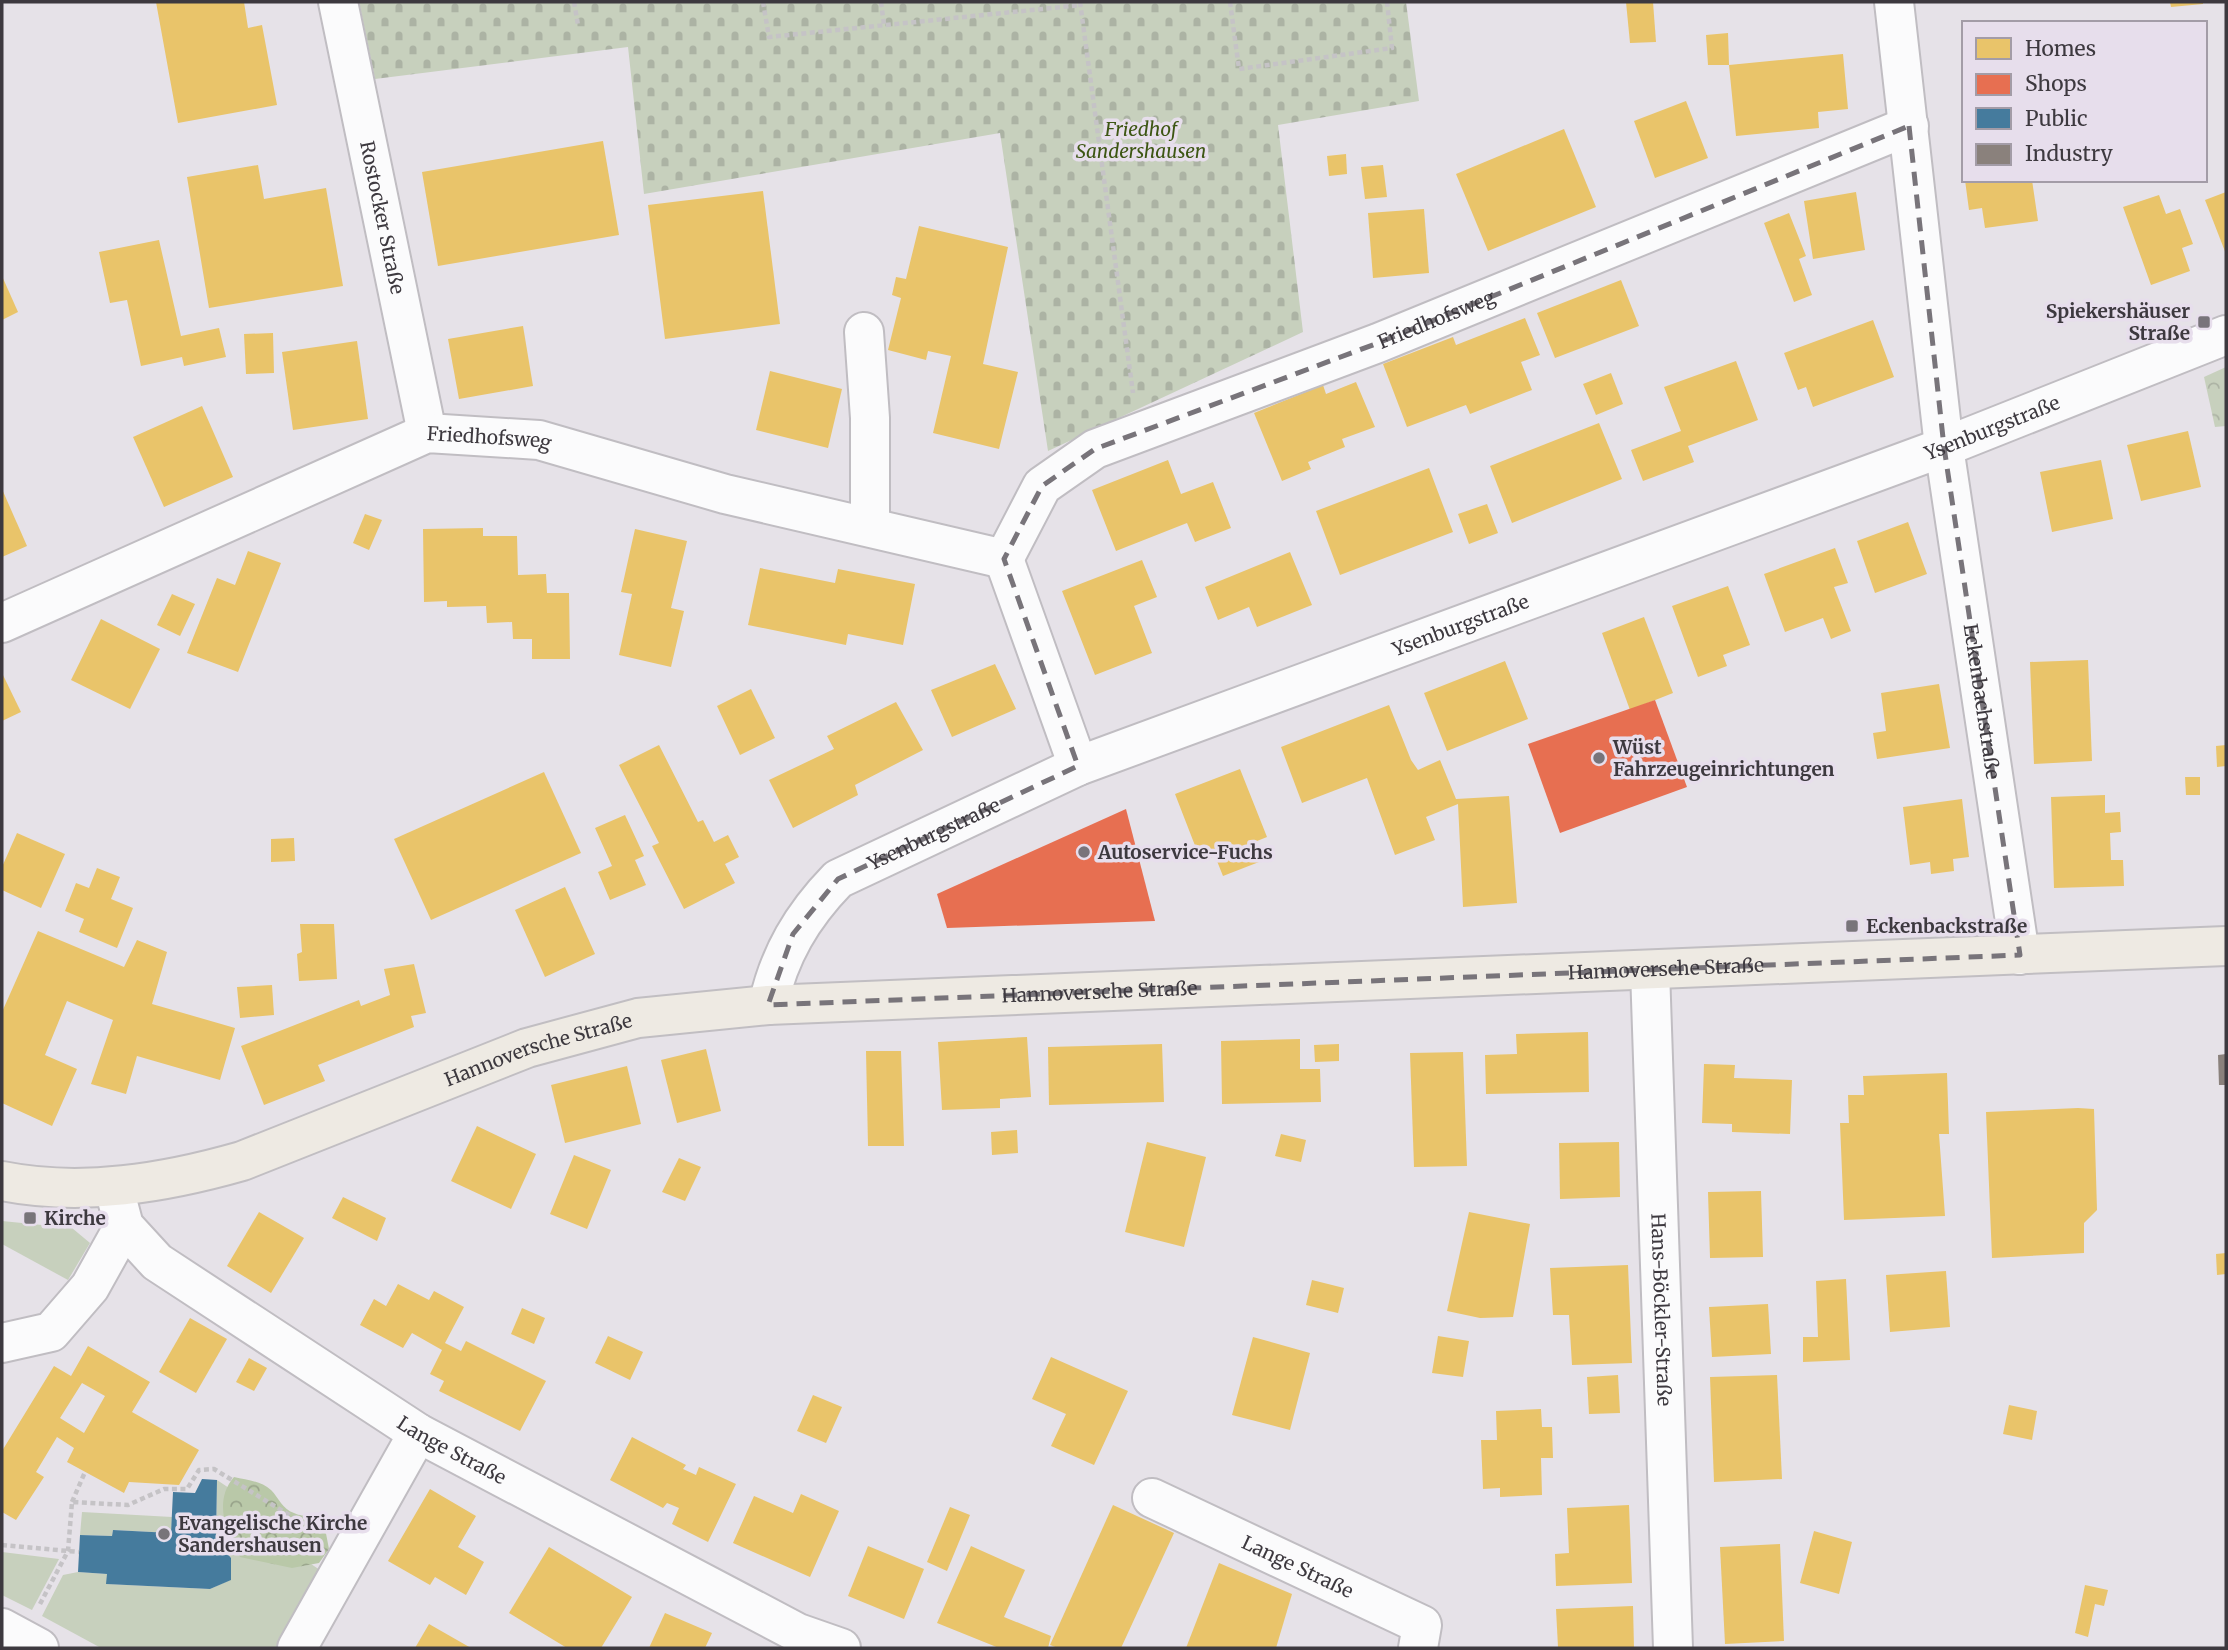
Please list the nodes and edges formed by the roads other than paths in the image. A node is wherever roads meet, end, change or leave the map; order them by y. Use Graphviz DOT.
graph roads {
  1 [pos="338,2"];
  2 [pos="1894,2"];
  3 [pos="1909,126"];
  4 [pos="864,332"];
  5 [pos="2226,335"];
  6 [pos="426,433"];
  7 [pos="1944,447"];
  8 [pos="870,527"];
  9 [pos="1004,559"];
  10 [pos="2,623"];
  11 [pos="1079,766"];
  12 [pos="2226,946"];
  13 [pos="2020,954"];
  14 [pos="1650,970"];
  15 [pos="768,1005"];
  16 [pos="2,1181"];
  17 [pos="114,1188"];
  18 [pos="124,1226"];
  19 [pos="2,1343"];
  20 [pos="418,1433"];
  21 [pos="1152,1498"];
  22 [pos="2,1628"];
  23 [pos="39,1648"];
  24 [pos="297,1648"];
  25 [pos="841,1648"];
  26 [pos="1418,1648"];
  27 [pos="1673,1648"];
  1 -- 6 [label="street, Rostocker Straße"];
  2 -- 3 [label="street"];
  3 -- 7 [label="street"];
  3 -- 9 [label="street, Friedhofsweg"];
  4 -- 8 [label="street"];
  5 -- 7 [label="street, Ysenburgstraße"];
  6 -- 8 [label="street, Friedhofsweg"];
  6 -- 10 [label="street, Friedhofsweg"];
  7 -- 11 [label="street, Ysenburgstraße"];
  7 -- 13 [label="street, Eckenbachstraße"];
  8 -- 9 [label="street, Friedhofsweg"];
  9 -- 11 [label="street"];
  11 -- 15 [label="street, Ysenburgstraße"];
  12 -- 13 [label="main road, Hannoversche Straße"];
  13 -- 14 [label="main road, Hannoversche Straße"];
  14 -- 15 [label="main road, Hannoversche Straße"];
  14 -- 27 [label="street, Hans-Böckler-Straße"];
  15 -- 17 [label="main road, Hannoversche Straße"];
  16 -- 17 [label="main road, Hannoversche Straße"];
  17 -- 18 [label="street, Lange Straße"];
  18 -- 19 [label="street"];
  18 -- 20 [label="street, Lange Straße"];
  20 -- 24 [label="street"];
  20 -- 25 [label="street, Lange Straße"];
  21 -- 26 [label="street, Lange Straße"];
  22 -- 23 [label="street"];
}
